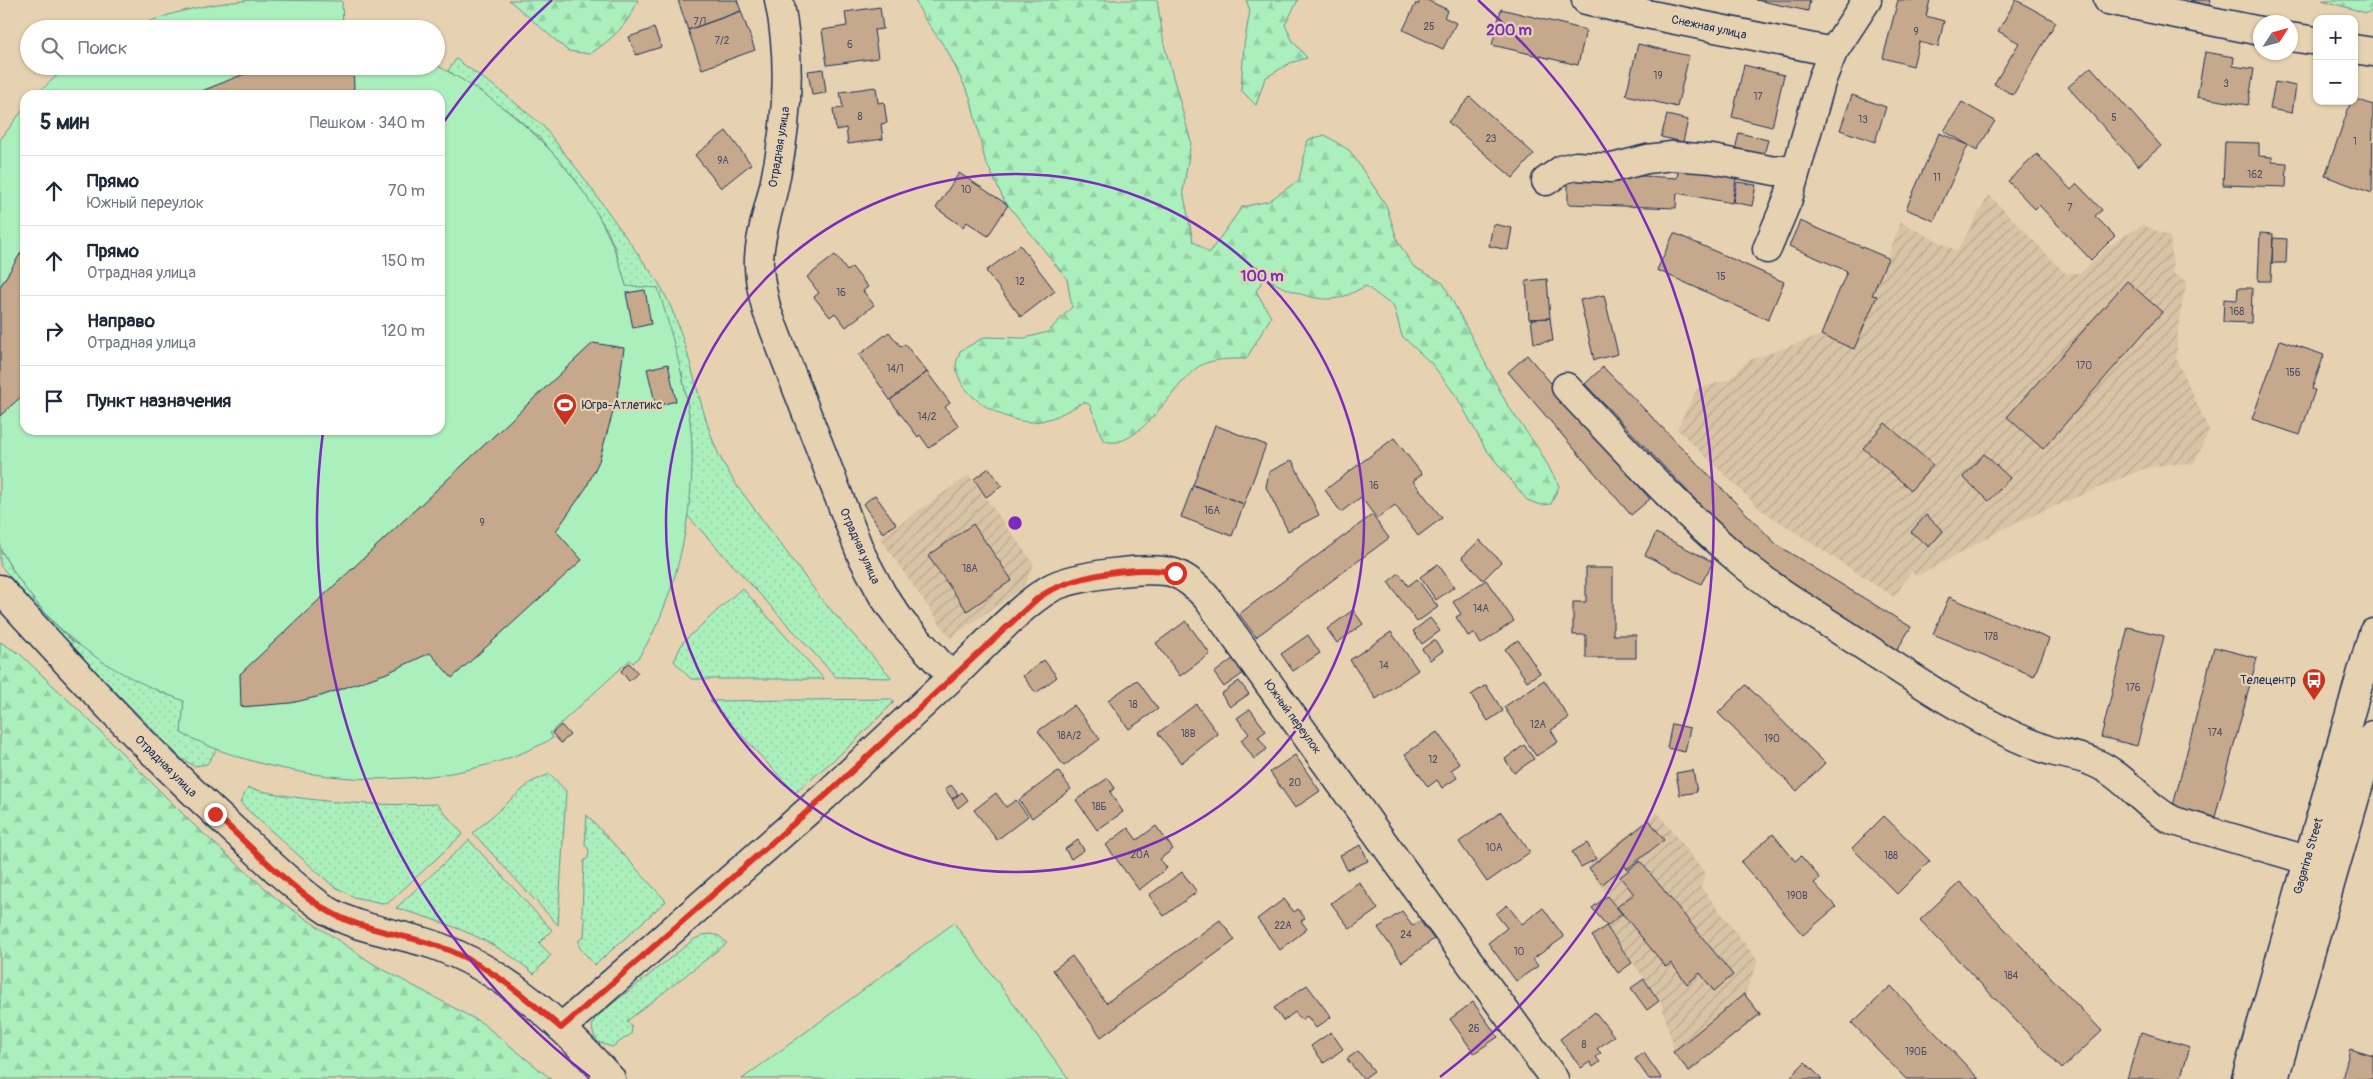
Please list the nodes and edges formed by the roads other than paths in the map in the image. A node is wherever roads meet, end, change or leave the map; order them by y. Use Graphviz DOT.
graph roads {
  1 [pos="779,0"];
  2 [pos="1586,0"];
  3 [pos="1867,0"];
  4 [pos="2108,0"];
  5 [pos="2253,30"];
  6 [pos="2298,38"];
  7 [pos="2313,41"];
  8 [pos="2358,49"];
  9 [pos="1833,52"];
  10 [pos="2373,52"];
  11 [pos="1797,167"];
  12 [pos="1546,182"];
  13 [pos="1767,248"];
  14 [pos="1566,387"];
  15 [pos="0,588"];
  16 [pos="2373,633"];
  17 [pos="952,677"];
  18 [pos="2373,735"];
  19 [pos="2307,860"];
  20 [pos="2334,867"];
  21 [pos="561,1028"];
  22 [pos="611,1079"];
  23 [pos="1554,1079"];
  24 [pos="2246,1079"];
  25 [pos="2274,1079"];
  1 -- 17 [label="street, Отрадная улица"];
  2 -- 9 [label="street, Снежная улица"];
  3 -- 9 [label="street"];
  4 -- 5 [label="street"];
  6 -- 7 [label="street"];
  8 -- 10 [label="street"];
  9 -- 11 [label="street"];
  11 -- 12 [label="street"];
  11 -- 13 [label="street"];
  14 -- 19 [label="street"];
  15 -- 21 [label="street, Отрадная улица"];
  16 -- 19 [label="street, Gagarina Street"];
  17 -- 21 [label="street"];
  17 -- 23 [label="street, Южный переулок"];
  18 -- 20 [label="street"];
  19 -- 20 [label="street"];
  19 -- 24 [label="street, Gagarina Street"];
  20 -- 25 [label="street"];
  21 -- 22 [label="street, Отрадная улица"];
}
